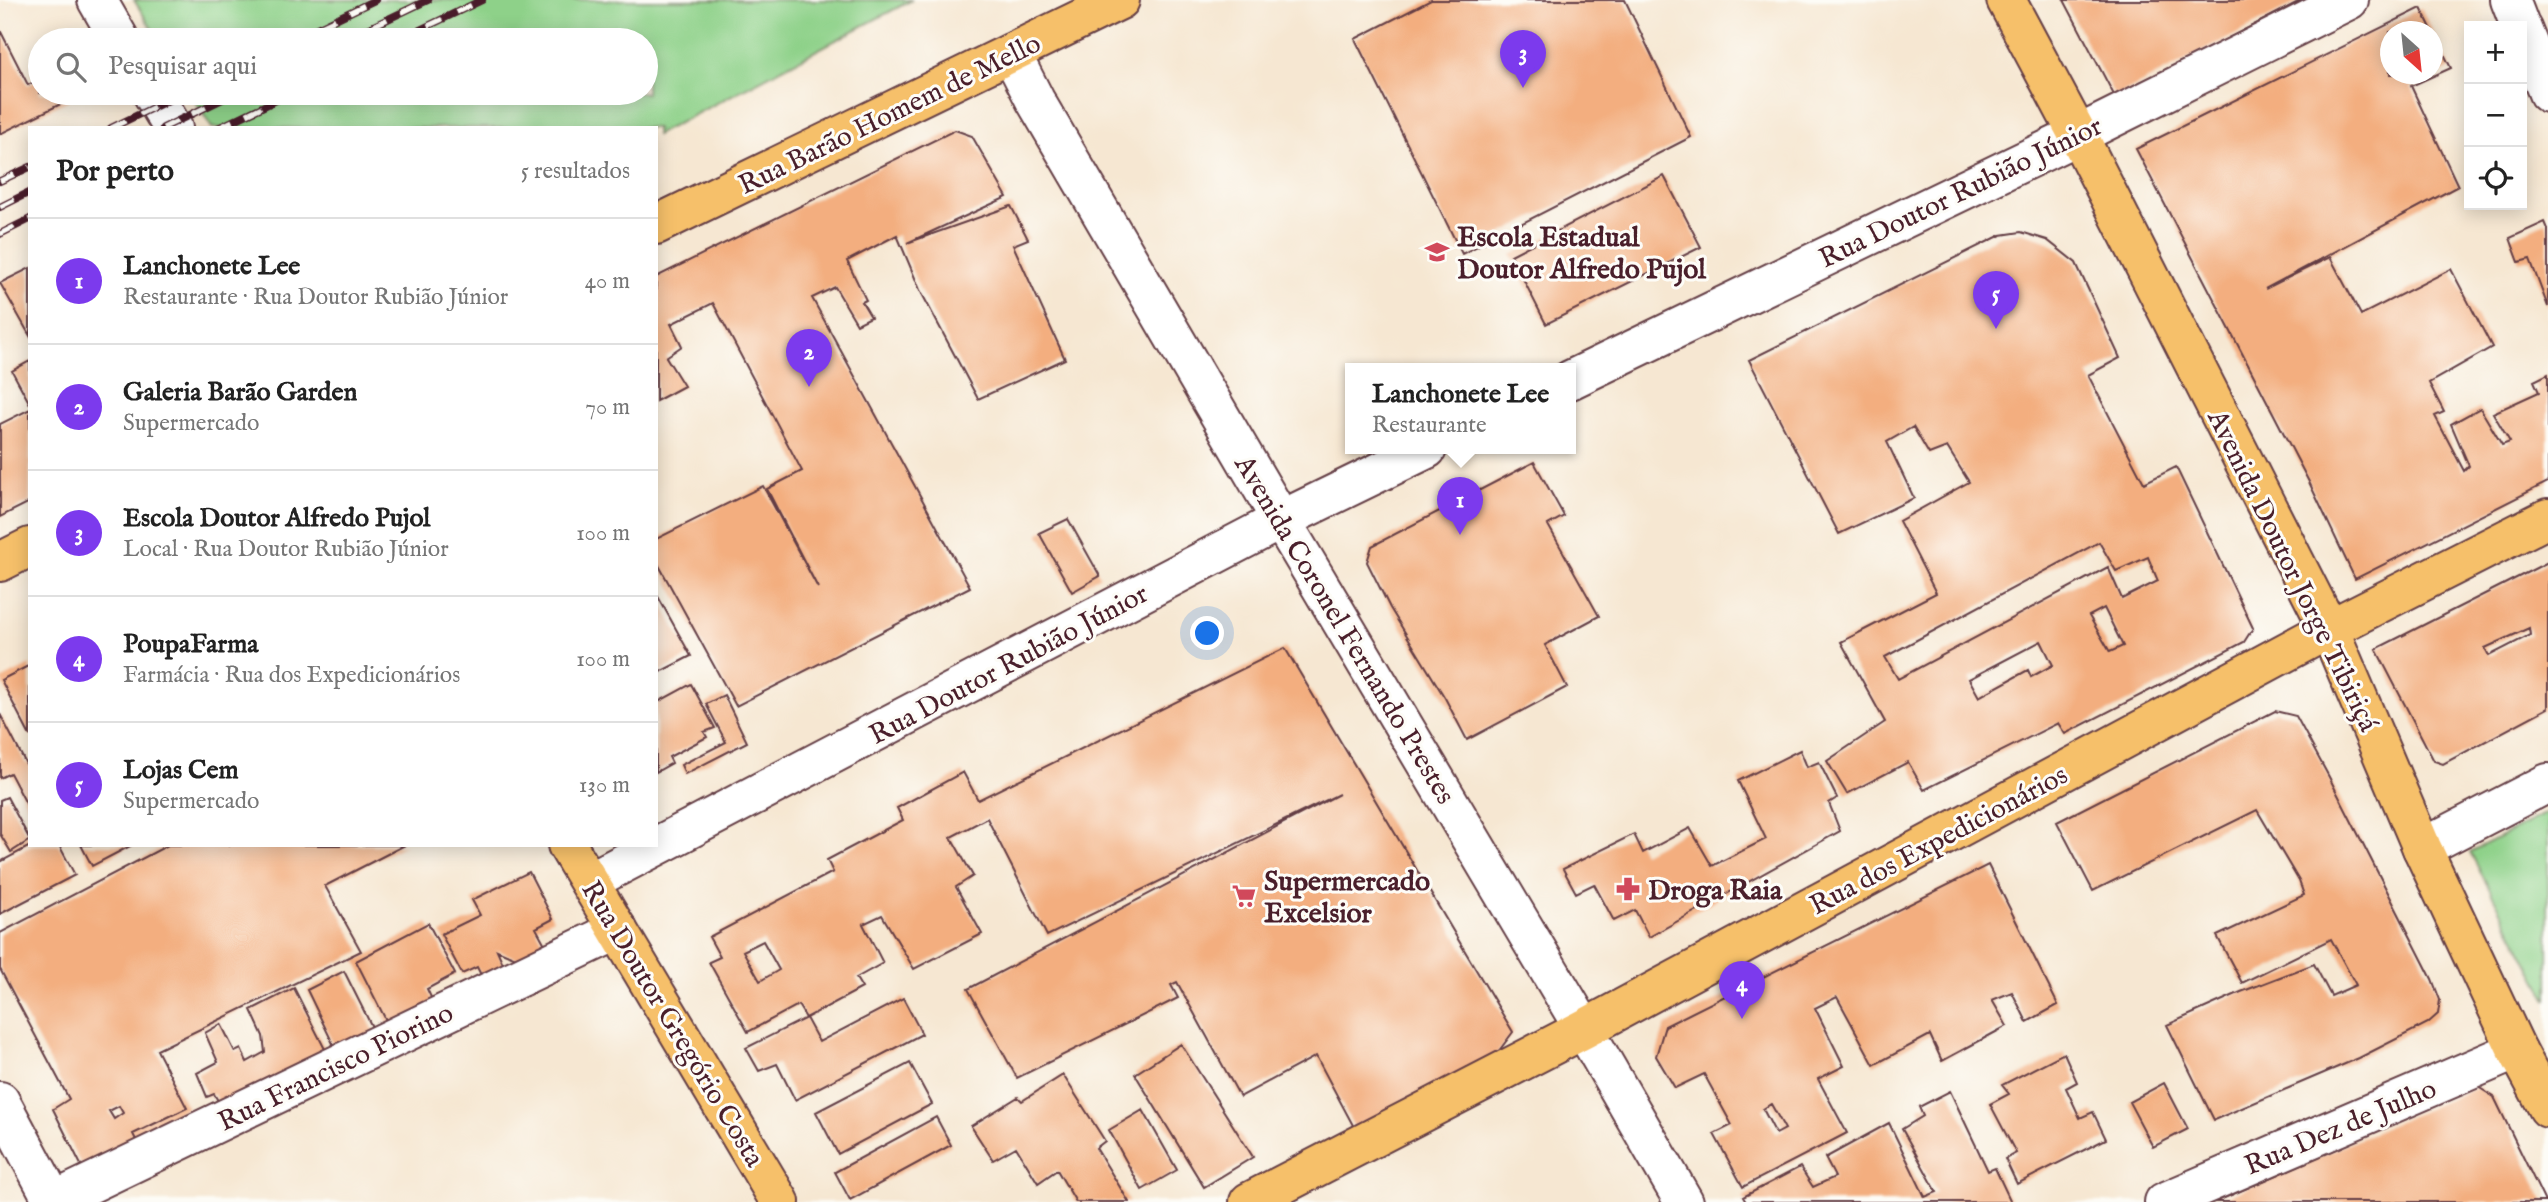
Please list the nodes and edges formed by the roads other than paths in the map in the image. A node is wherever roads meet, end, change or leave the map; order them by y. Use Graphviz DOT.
graph roads {
  1 [pos="97,0"];
  2 [pos="1121,0"];
  3 [pos="2006,0"];
  4 [pos="2348,0"];
  5 [pos="2510,0"];
  6 [pos="2518,21"];
  7 [pos="113,28"];
  8 [pos="2527,42"];
  9 [pos="1011,53"];
  10 [pos="2548,93"];
  11 [pos="159,105"];
  12 [pos="172,126"];
  13 [pos="2077,135"];
  14 [pos="658,224"];
  15 [pos="1576,377"];
  16 [pos="1417,454"];
  17 [pos="2548,518"];
  18 [pos="1281,520"];
  19 [pos="28,548"];
  20 [pos="0,562"];
  21 [pos="2329,629"];
  22 [pos="2548,783"];
  23 [pos="658,845"];
  24 [pos="568,847"];
  25 [pos="655,847"];
  26 [pos="2422,848"];
  27 [pos="590,881"];
  28 [pos="618,930"];
  29 [pos="1584,1029"];
  30 [pos="2517,1050"];
  31 [pos="0,1101"];
  32 [pos="2548,1108"];
  33 [pos="53,1202"];
  34 [pos="780,1202"];
  35 [pos="1250,1202"];
  36 [pos="1684,1202"];
  37 [pos="2164,1202"];
  1 -- 7 [label="street"];
  2 -- 9 [label="main road, Rua Barão Homem de Mello"];
  3 -- 13 [label="main road, Avenida Doutor Jorge Tibiriçá"];
  4 -- 13 [label="street, Rua Doutor Rubião Júnior"];
  5 -- 6 [label="street"];
  8 -- 10 [label="street"];
  9 -- 14 [label="main road, Rua Barão Homem de Mello"];
  9 -- 18 [label="street, Avenida Coronel Fernando Prestes"];
  11 -- 12 [label="street"];
  13 -- 15 [label="street, Rua Doutor Rubião Júnior"];
  13 -- 21 [label="main road, Avenida Doutor Jorge Tibiriçá"];
  16 -- 18 [label="street, Rua Doutor Rubião Júnior"];
  17 -- 21 [label="main road, Rua dos Expedicionários"];
  18 -- 23 [label="street, Rua Doutor Rubião Júnior"];
  18 -- 29 [label="street, Avenida Coronel Fernando Prestes"];
  19 -- 20 [label="main road"];
  21 -- 26 [label="main road, Avenida Doutor Jorge Tibiriçá"];
  21 -- 29 [label="main road, Rua dos Expedicionários"];
  22 -- 26 [label="street"];
  24 -- 27 [label="main road, Rua Doutor Gregório Costa"];
  25 -- 27 [label="street, Rua Doutor Rubião Júnior"];
  26 -- 30 [label="main road, Avenida Doutor Jorge Tibiriçá"];
  27 -- 28 [label="main road, Rua Doutor Gregório Costa"];
  28 -- 33 [label="street, Rua Francisco Piorino"];
  28 -- 34 [label="main road, Rua Doutor Gregório Costa"];
  29 -- 35 [label="main road, Rua dos Expedicionários"];
  29 -- 36 [label="street, Avenida Coronel Fernando Prestes"];
  30 -- 32 [label="main road, Avenida Doutor Jorge Tibiriçá"];
  30 -- 37 [label="street, Rua Dez de Julho"];
  31 -- 33 [label="street"];
}
